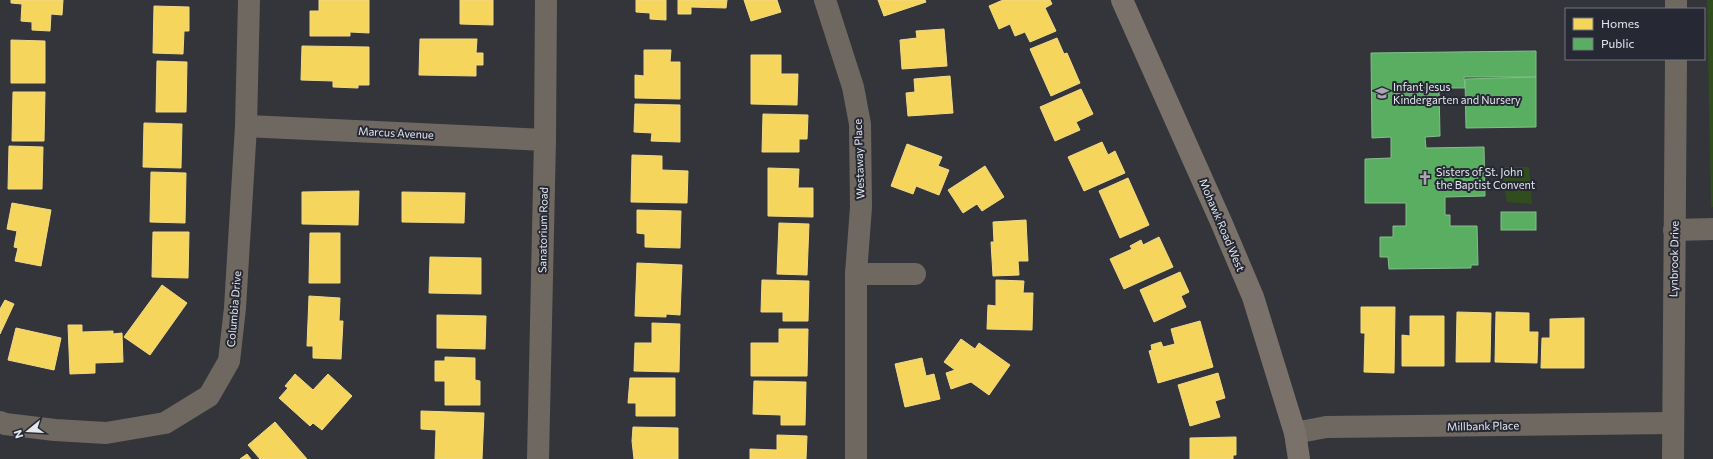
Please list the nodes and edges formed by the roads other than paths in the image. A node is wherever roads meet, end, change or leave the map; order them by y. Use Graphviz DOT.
graph roads {
  1 [pos="249,0"];
  2 [pos="546,0"];
  3 [pos="825,0"];
  4 [pos="1122,0"];
  5 [pos="1676,60"];
  6 [pos="246,126"];
  7 [pos="545,140"];
  8 [pos="1674,230"];
  9 [pos="1713,230"];
  10 [pos="856,274"];
  11 [pos="915,274"];
  12 [pos="0,422"];
  13 [pos="1672,423"];
  14 [pos="1295,433"];
  15 [pos="538,459"];
  16 [pos="856,459"];
  17 [pos="1299,459"];
  18 [pos="1672,459"];
  1 -- 6 [label="street, Columbia Drive"];
  2 -- 7 [label="street, Sanatorium Road"];
  3 -- 10 [label="street, Westaway Place"];
  4 -- 14 [label="main road, Mohawk Road West"];
  5 -- 8 [label="street, Lynbrook Drive"];
  6 -- 7 [label="street, Marcus Avenue"];
  6 -- 12 [label="street, Columbia Drive"];
  7 -- 15 [label="street, Sanatorium Road"];
  8 -- 9 [label="street"];
  8 -- 13 [label="street, Lynbrook Drive"];
  10 -- 11 [label="street"];
  10 -- 16 [label="street, Westaway Place"];
  13 -- 14 [label="street, Millbank Place"];
  13 -- 18 [label="street, Lynbrook Drive"];
  14 -- 17 [label="main road, Mohawk Road West"];
}
